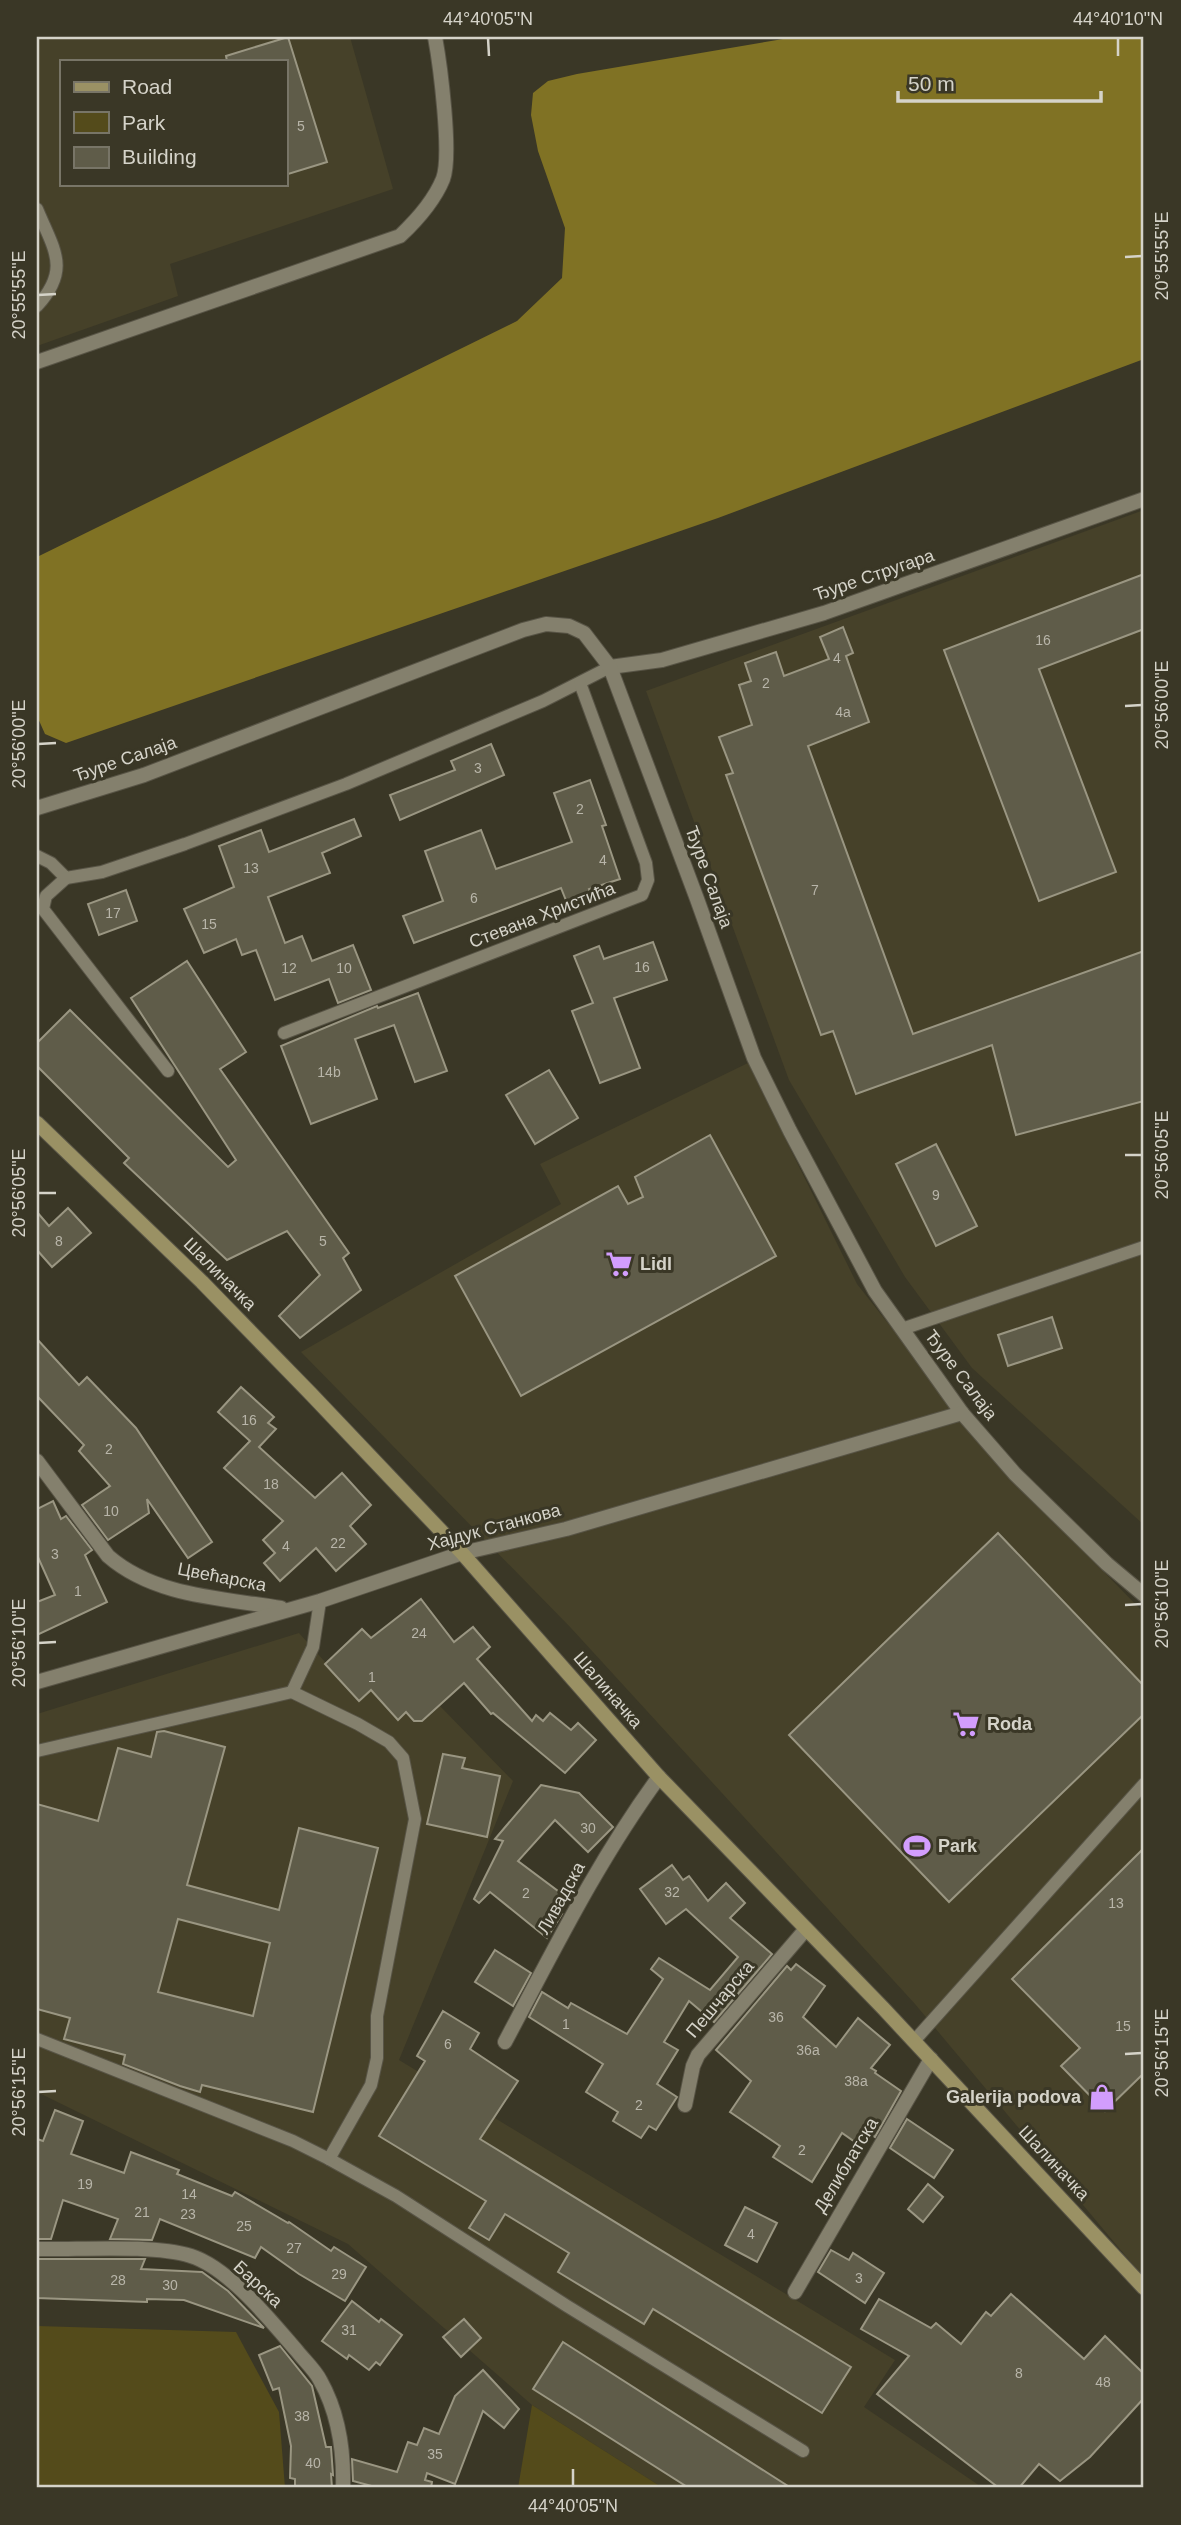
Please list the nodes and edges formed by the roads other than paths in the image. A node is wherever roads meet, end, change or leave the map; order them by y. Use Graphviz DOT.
graph roads {
  1 [pos="435,37"];
  2 [pos="37,209"];
  3 [pos="37,306"];
  4 [pos="37,362"];
  5 [pos="1144,499"];
  6 [pos="610,667"];
  7 [pos="580,684"];
  8 [pos="37,808"];
  9 [pos="37,856"];
  10 [pos="66,878"];
  11 [pos="284,1032"];
  12 [pos="168,1071"];
  13 [pos="37,1124"];
  14 [pos="1144,1247"];
  15 [pos="902,1329"];
  16 [pos="962,1413"];
  17 [pos="37,1461"];
  18 [pos="462,1553"];
  19 [pos="1144,1595"];
  20 [pos="320,1601"];
  21 [pos="287,1609"];
  22 [pos="37,1682"];
  23 [pos="292,1692"];
  24 [pos="37,1751"];
  25 [pos="659,1777"];
  26 [pos="1144,1784"];
  27 [pos="806,1928"];
  28 [pos="37,2039"];
  29 [pos="914,2041"];
  30 [pos="505,2042"];
  31 [pos="931,2059"];
  32 [pos="685,2105"];
  33 [pos="329,2159"];
  34 [pos="37,2249"];
  35 [pos="1144,2288"];
  36 [pos="795,2292"];
  37 [pos="803,2451"];
  38 [pos="343,2488"];
  1 -- 4 [label="street"];
  2 -- 3 [label="lane"];
  5 -- 6 [label="street, Ђуре Стругара"];
  6 -- 7 [label="lane"];
  6 -- 8 [label="street, Ђуре Салаја"];
  6 -- 15 [label="street, Ђуре Салаја"];
  7 -- 10 [label="lane"];
  7 -- 11 [label="lane, Стевана Христића"];
  9 -- 10 [label="lane"];
  10 -- 12 [label="lane"];
  13 -- 18 [label="main road, Шалиначка"];
  14 -- 15 [label="lane"];
  15 -- 16 [label="street, Ђуре Салаја"];
  16 -- 18 [label="street, Хајдук Станкова"];
  16 -- 19 [label="street, Ђуре Салаја"];
  17 -- 21 [label="street, Цвећарска"];
  18 -- 20 [label="street, Хајдук Станкова"];
  18 -- 25 [label="main road, Шалиначка"];
  20 -- 21 [label="street, Хајдук Станкова"];
  20 -- 23 [label="lane"];
  21 -- 22 [label="street, Хајдук Станкова"];
  23 -- 24 [label="lane"];
  23 -- 33 [label="lane"];
  25 -- 27 [label="main road, Шалиначка"];
  25 -- 30 [label="street, Ливадска"];
  26 -- 29 [label="lane"];
  27 -- 29 [label="main road, Шалиначка"];
  27 -- 32 [label="street, Пешчарска"];
  28 -- 33 [label="lane"];
  29 -- 31 [label="main road, Шалиначка"];
  31 -- 35 [label="main road, Шалиначка"];
  31 -- 36 [label="street, Делиблатска"];
  33 -- 37 [label="lane"];
  34 -- 38 [label="street, Барска"];
}
